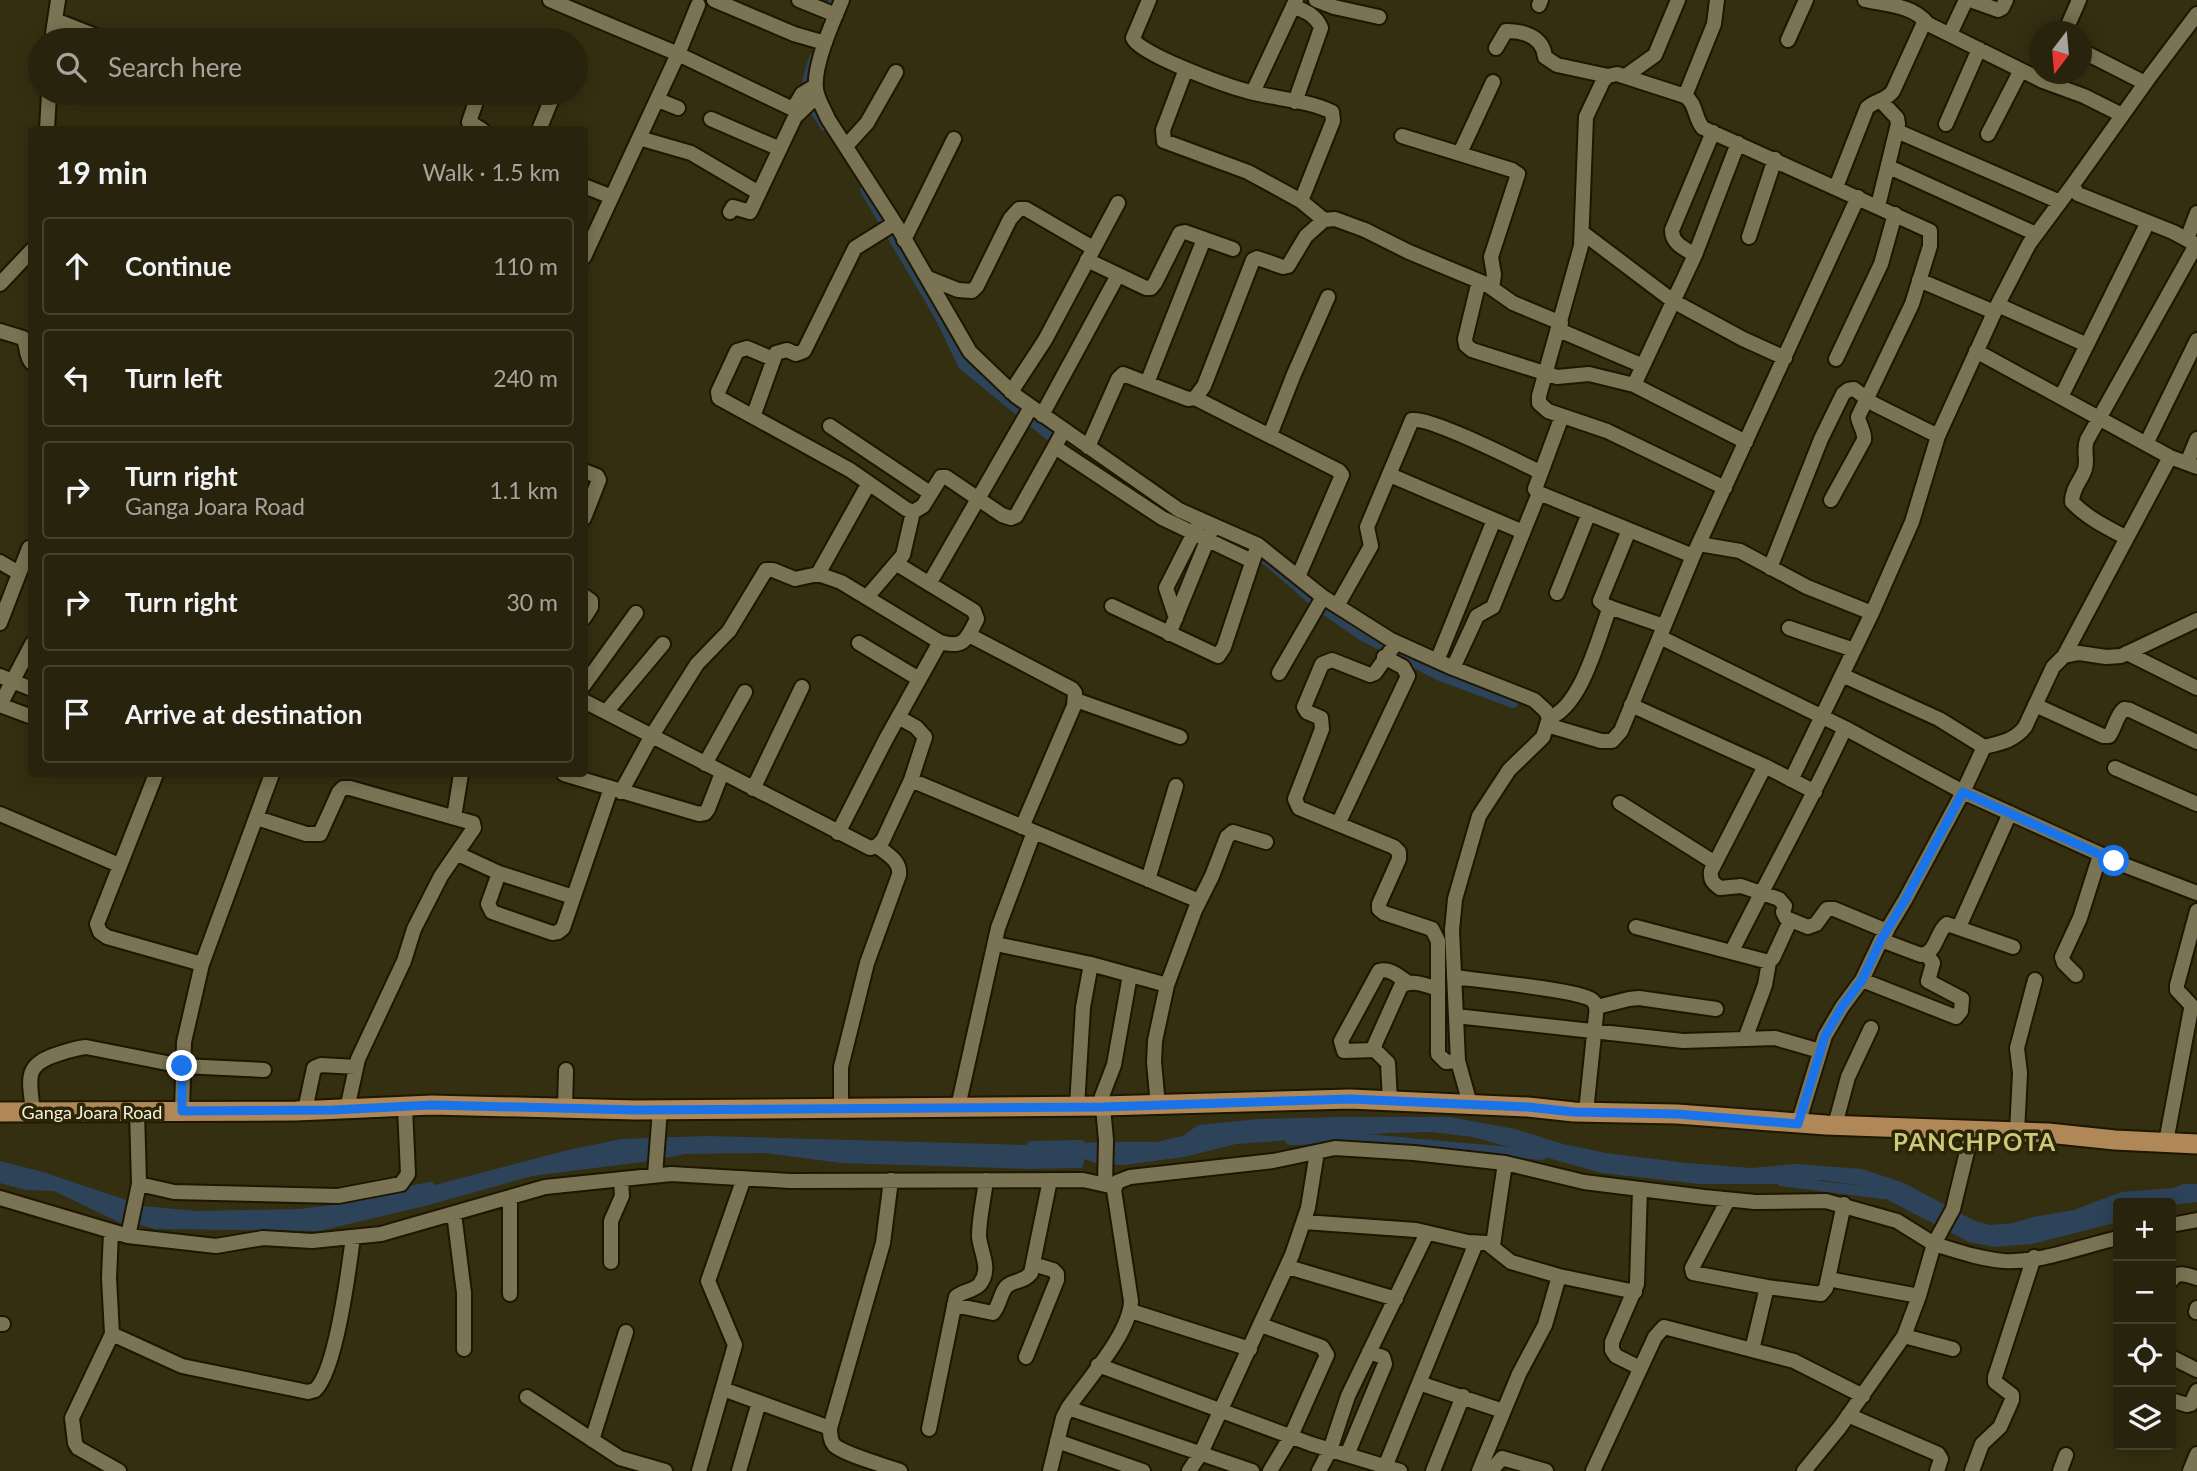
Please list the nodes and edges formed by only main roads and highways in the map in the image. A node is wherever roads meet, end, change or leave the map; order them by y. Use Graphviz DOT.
graph roads {
  1 [pos="0,1112"];
  2 [pos="2197,1144"];
  1 -- 2 [label="main road, Ganga Joara Road"];
}
